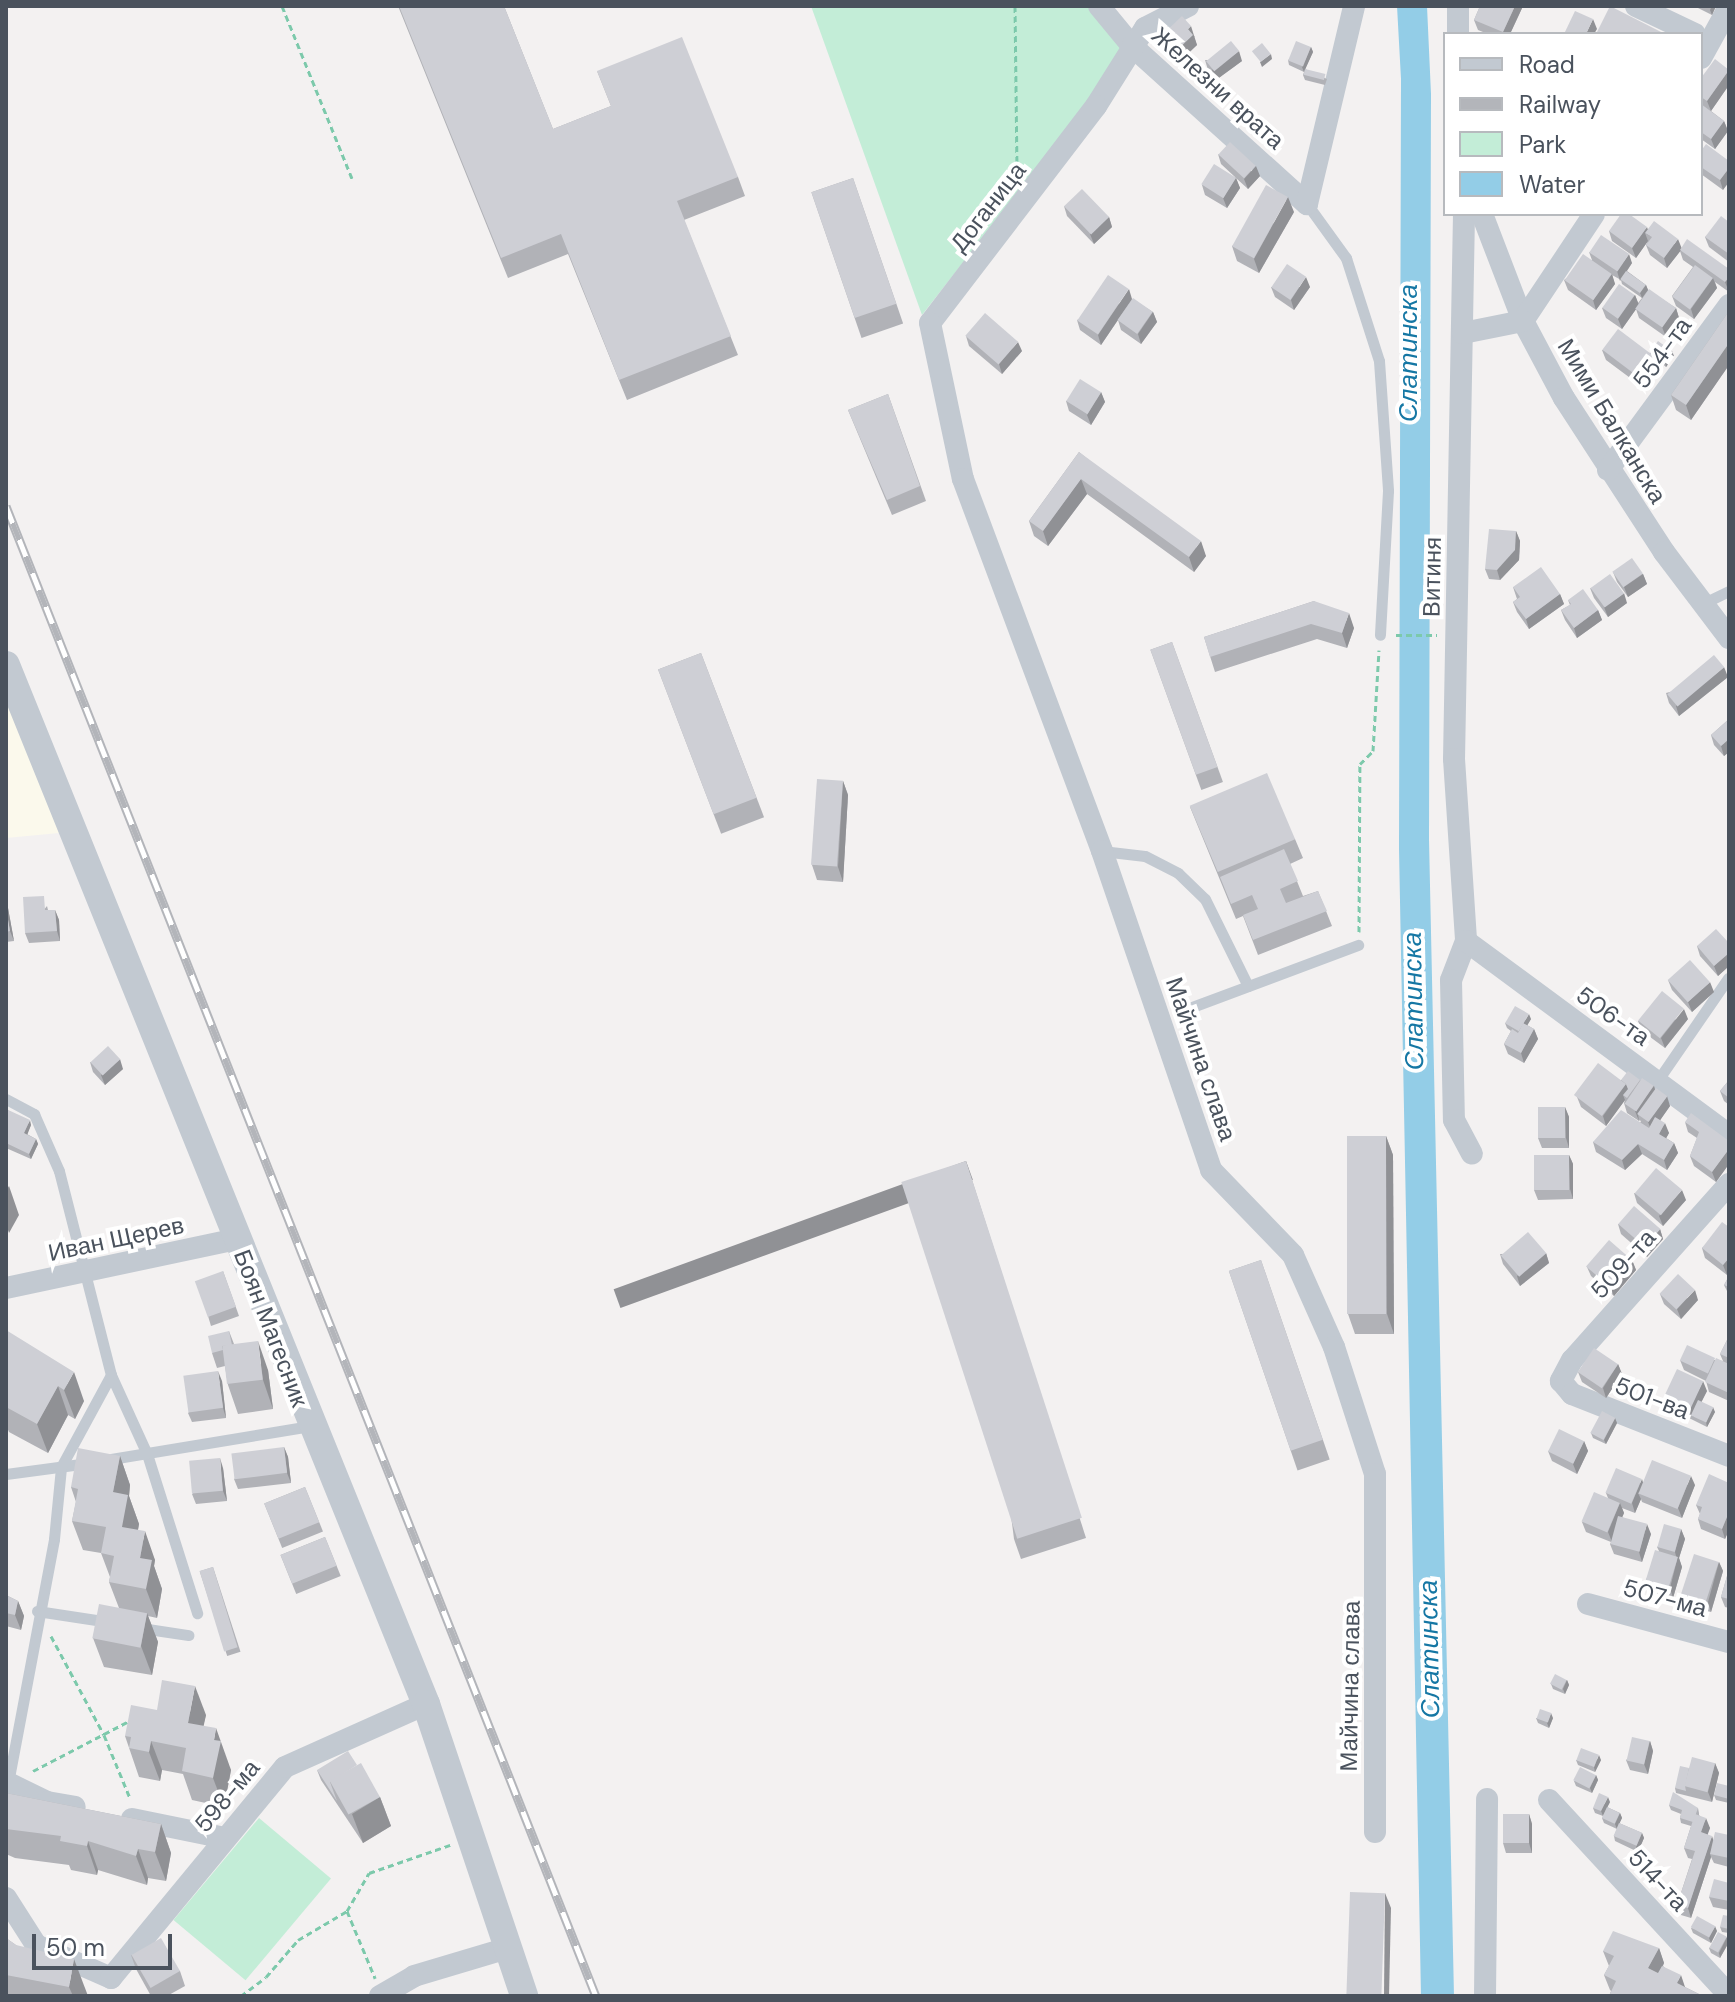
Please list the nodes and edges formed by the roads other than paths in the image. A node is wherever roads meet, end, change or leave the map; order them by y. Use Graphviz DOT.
graph roads {
  1 [pos="1099,6"];
  2 [pos="1188,6"];
  3 [pos="1354,6"];
  4 [pos="1458,6"];
  5 [pos="1636,6"];
  6 [pos="1729,7"];
  7 [pos="1458,32"];
  8 [pos="1684,32"];
  9 [pos="1708,45"];
  10 [pos="1132,46"];
  11 [pos="1307,204"];
  12 [pos="1464,216"];
  13 [pos="1483,216"];
  14 [pos="1593,216"];
  15 [pos="1729,305"];
  16 [pos="1523,321"];
  17 [pos="1463,333"];
  18 [pos="1608,470"];
  19 [pos="963,479"];
  20 [pos="1729,591"];
  21 [pos="1702,604"];
  22 [pos="1380,635"];
  23 [pos="1729,638"];
  24 [pos="6,665"];
  25 [pos="1102,851"];
  26 [pos="1466,941"];
  27 [pos="1358,945"];
  28 [pos="1728,978"];
  29 [pos="1248,986"];
  30 [pos="1184,1010"];
  31 [pos="1658,1080"];
  32 [pos="6,1099"];
  33 [pos="1729,1135"];
  34 [pos="1472,1154"];
  35 [pos="1729,1184"];
  36 [pos="237,1239"];
  37 [pos="84,1273"];
  38 [pos="6,1288"];
  39 [pos="111,1375"];
  40 [pos="1561,1381"];
  41 [pos="310,1426"];
  42 [pos="147,1454"];
  43 [pos="1729,1456"];
  44 [pos="61,1467"];
  45 [pos="6,1474"];
  46 [pos="1588,1604"];
  47 [pos="37,1611"];
  48 [pos="197,1613"];
  49 [pos="188,1635"];
  50 [pos="1729,1642"];
  51 [pos="426,1704"];
  52 [pos="7,1783"];
  53 [pos="1487,1799"];
  54 [pos="1549,1800"];
  55 [pos="1375,1832"];
  56 [pos="225,1838"];
  57 [pos="6,1898"];
  58 [pos="508,1948"];
  59 [pos="110,1987"];
  60 [pos="1729,1995"];
  61 [pos="381,1996"];
  62 [pos="524,1996"];
  63 [pos="1485,1996"];
  1 -- 10 [label="street, Железни врата"];
  2 -- 10 [label="street, Доганица"];
  3 -- 11 [label="street"];
  4 -- 7 [label="street"];
  5 -- 8 [label="street"];
  6 -- 9 [label="street"];
  10 -- 11 [label="street, Железни врата"];
  10 -- 19 [label="street, Доганица"];
  11 -- 22 [label="lane, Витиня"];
  12 -- 17 [label="street, Витиня"];
  13 -- 16 [label="street, Мими Балканска"];
  14 -- 16 [label="street"];
  15 -- 18 [label="street, 554-та"];
  16 -- 17 [label="street"];
  16 -- 18 [label="street, Мими Балканска"];
  17 -- 26 [label="street, Витиня"];
  18 -- 21 [label="street, Мими Балканска"];
  19 -- 25 [label="street, Майчина слава"];
  20 -- 21 [label="lane"];
  21 -- 23 [label="street, Мими Балканска"];
  24 -- 36 [label="street, Боян Магесник"];
  25 -- 29 [label="lane"];
  25 -- 55 [label="street, Майчина слава"];
  26 -- 31 [label="street, 506-та"];
  26 -- 34 [label="street"];
  27 -- 29 [label="lane"];
  28 -- 31 [label="lane"];
  29 -- 30 [label="lane"];
  31 -- 33 [label="street, 506-та"];
  32 -- 37 [label="lane"];
  35 -- 40 [label="street, 509-та"];
  36 -- 37 [label="street, Иван Щерев"];
  36 -- 41 [label="street, Боян Магесник"];
  37 -- 38 [label="street, Иван Щерев"];
  37 -- 39 [label="lane"];
  39 -- 42 [label="lane"];
  39 -- 44 [label="lane"];
  40 -- 43 [label="street, 501-ва"];
  41 -- 42 [label="lane"];
  41 -- 51 [label="street, Боян Магесник"];
  42 -- 44 [label="lane"];
  42 -- 48 [label="lane"];
  44 -- 45 [label="lane"];
  44 -- 47 [label="lane"];
  46 -- 50 [label="street, 507-ма"];
  47 -- 49 [label="lane"];
  47 -- 52 [label="lane"];
  51 -- 56 [label="street, 598-ма"];
  51 -- 58 [label="street, Боян Магесник"];
  52 -- 56 [label="street"];
  53 -- 63 [label="street"];
  54 -- 60 [label="street, 514-та"];
  56 -- 59 [label="street, 598-ма"];
  57 -- 59 [label="street"];
  58 -- 61 [label="street"];
  58 -- 62 [label="street, Боян Магесник"];
}
